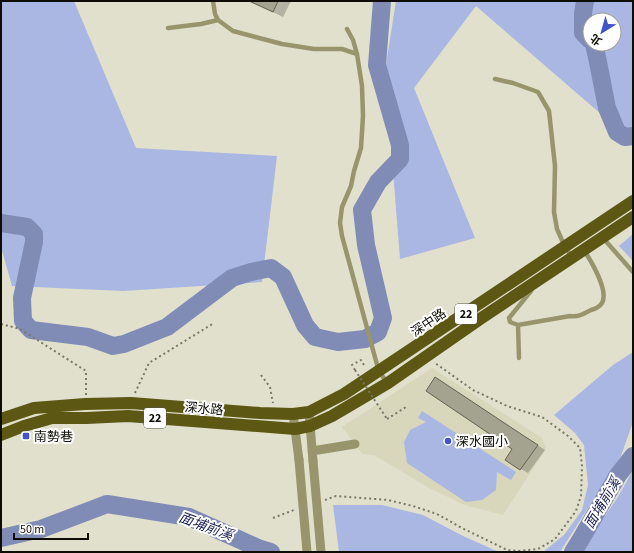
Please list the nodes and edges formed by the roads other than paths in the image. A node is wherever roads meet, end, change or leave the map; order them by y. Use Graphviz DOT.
graph roads {
  1 [pos="213,1"];
  2 [pos="218,20"];
  3 [pos="168,28"];
  4 [pos="347,29"];
  5 [pos="357,54"];
  6 [pos="496,79"];
  7 [pos="633,201"];
  8 [pos="633,217"];
  9 [pos="603,238"];
  10 [pos="565,247"];
  11 [pos="584,250"];
  12 [pos="572,257"];
  13 [pos="633,272"];
  14 [pos="540,279"];
  15 [pos="518,325"];
  16 [pos="519,358"];
  17 [pos="379,372"];
  18 [pos="388,383"];
  19 [pos="309,412"];
  20 [pos="293,414"];
  21 [pos="1,419"];
  22 [pos="310,426"];
  23 [pos="295,429"];
  24 [pos="1,435"];
  25 [pos="355,444"];
  26 [pos="312,451"];
  27 [pos="307,552"];
  28 [pos="321,552"];
  1 -- 2 [label="lane"];
  2 -- 3 [label="lane"];
  2 -- 5 [label="lane"];
  4 -- 5 [label="lane"];
  5 -- 17 [label="lane"];
  6 -- 10 [label="lane"];
  7 -- 10 [label="main road, 深中路 / 22"];
  8 -- 9 [label="main road, 深中路 / 22"];
  9 -- 11 [label="main road, 深中路 / 22"];
  9 -- 13 [label="lane"];
  10 -- 12 [label="lane"];
  10 -- 17 [label="main road, 深中路 / 22"];
  11 -- 12 [label="main road, 深中路 / 22"];
  11 -- 15 [label="lane"];
  12 -- 14 [label="main road, 深中路 / 22"];
  14 -- 15 [label="lane"];
  14 -- 18 [label="main road, 深中路 / 22"];
  15 -- 16 [label="lane"];
  17 -- 18 [label="lane"];
  17 -- 19 [label="main road, 深中路 / 22"];
  18 -- 22 [label="main road, 深中路 / 22"];
  19 -- 20 [label="main road, 深中路 / 22"];
  19 -- 22 [label="street"];
  20 -- 21 [label="main road, 深水路 / 22"];
  20 -- 23 [label="street"];
  22 -- 23 [label="main road, 深水路 / 22"];
  22 -- 26 [label="street"];
  23 -- 24 [label="main road, 深水路 / 22"];
  23 -- 27 [label="street, bridge"];
  25 -- 26 [label="street"];
  26 -- 28 [label="street, bridge"];
}
